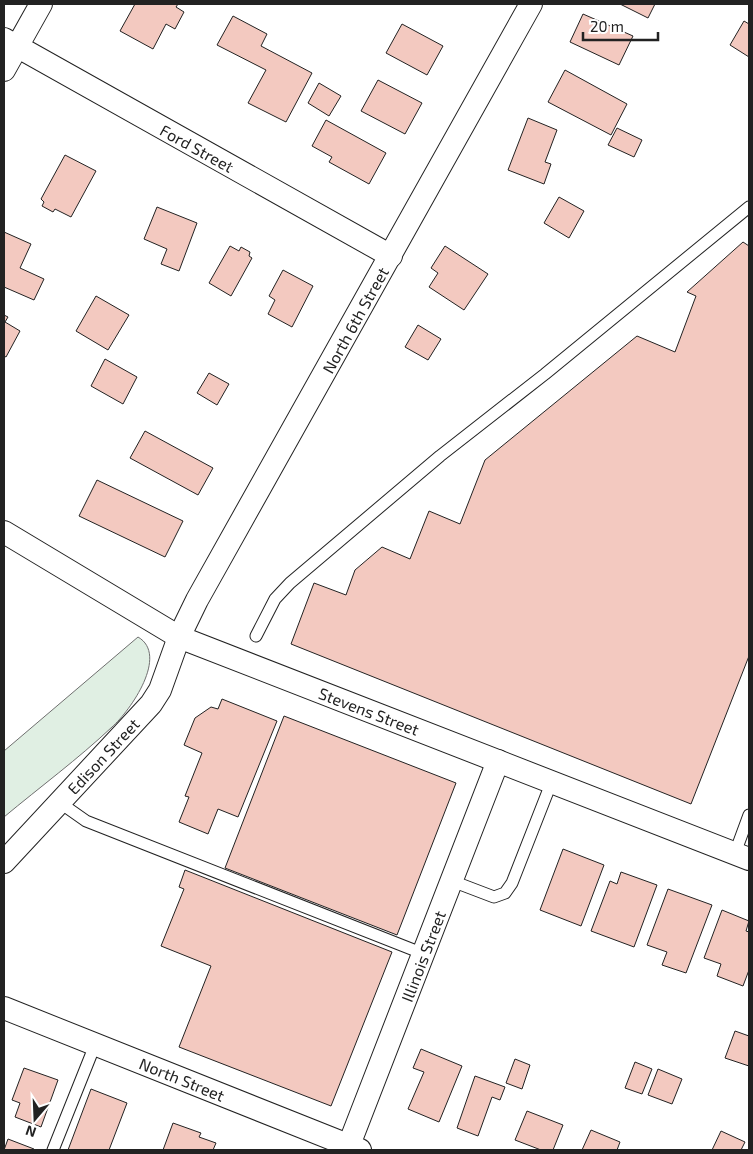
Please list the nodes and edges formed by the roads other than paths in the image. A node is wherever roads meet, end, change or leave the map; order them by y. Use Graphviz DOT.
graph roads {
  1 [pos="41,4"];
  2 [pos="531,4"];
  3 [pos="10,43"];
  4 [pos="4,70"];
  5 [pos="749,207"];
  6 [pos="391,256"];
  7 [pos="4,532"];
  8 [pos="256,636"];
  9 [pos="179,637"];
  10 [pos="498,761"];
  11 [pos="552,781"];
  12 [pos="59,802"];
  13 [pos="749,815"];
  14 [pos="742,856"];
  15 [pos="4,862"];
  16 [pos="452,881"];
  17 [pos="424,954"];
  18 [pos="4,1008"];
  19 [pos="95,1045"];
  20 [pos="352,1149"];
  21 [pos="53,1150"];
  1 -- 3 [label="street"];
  2 -- 6 [label="street, North 6th Street"];
  3 -- 4 [label="street"];
  3 -- 6 [label="street, Ford Street"];
  5 -- 8 [label="lane"];
  6 -- 9 [label="street, North 6th Street"];
  7 -- 9 [label="street, Stevens Street"];
  9 -- 10 [label="street, Stevens Street"];
  9 -- 12 [label="street, Edison Street"];
  10 -- 11 [label="street, Stevens Street"];
  10 -- 16 [label="street, Illinois Street"];
  11 -- 14 [label="street, Stevens Street"];
  11 -- 16 [label="lane"];
  12 -- 15 [label="street, Edison Street"];
  12 -- 17 [label="lane"];
  13 -- 14 [label="lane"];
  16 -- 17 [label="street, Illinois Street"];
  17 -- 20 [label="street, Illinois Street"];
  18 -- 19 [label="street, North Street"];
  19 -- 20 [label="street, North Street"];
  19 -- 21 [label="lane"];
}
